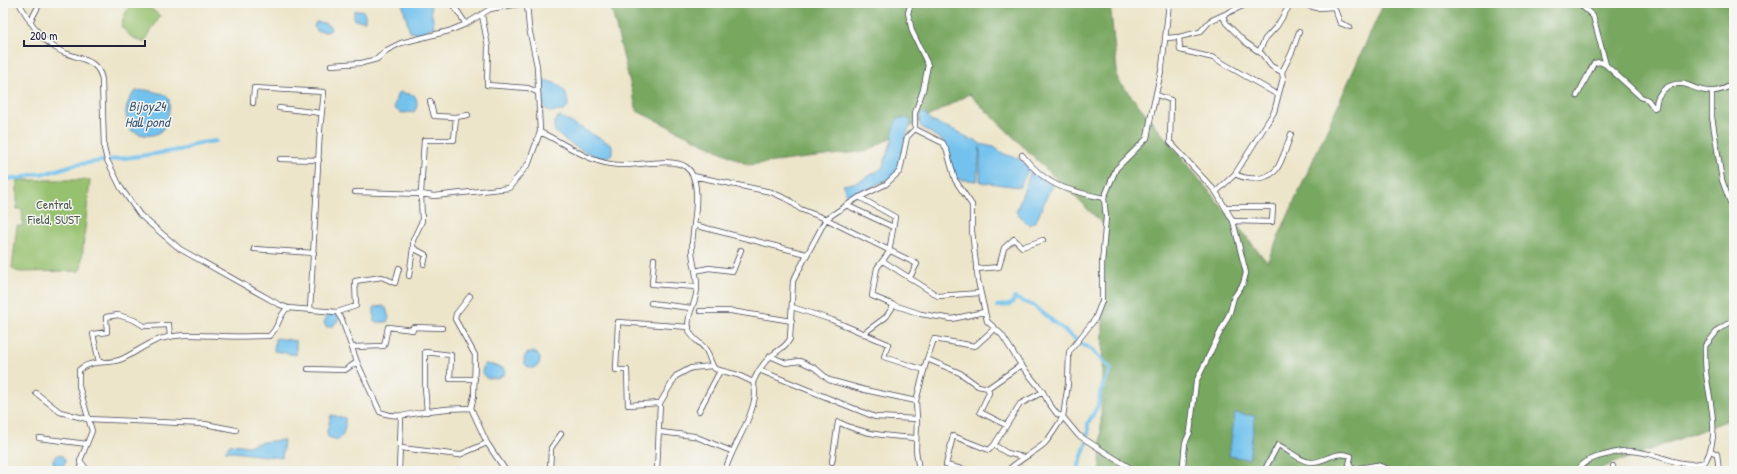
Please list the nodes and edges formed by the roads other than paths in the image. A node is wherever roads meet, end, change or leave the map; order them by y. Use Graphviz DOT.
graph roads {
  1 [pos="19,3"];
  2 [pos="40,3"];
  3 [pos="452,3"];
  4 [pos="527,3"];
  5 [pos="911,3"];
  6 [pos="1169,3"];
  7 [pos="1291,3"];
  8 [pos="1300,3"];
  9 [pos="1571,3"];
  10 [pos="1575,3"];
  11 [pos="1584,3"];
  12 [pos="1247,4"];
  13 [pos="482,15"];
  14 [pos="1223,16"];
  15 [pos="30,22"];
  16 [pos="466,24"];
  17 [pos="1350,27"];
  18 [pos="1299,32"];
  19 [pos="1180,37"];
  20 [pos="1166,38"];
  21 [pos="1259,52"];
  22 [pos="331,65"];
  23 [pos="1606,65"];
  24 [pos="1282,72"];
  25 [pos="1734,83"];
  26 [pos="1712,91"];
  27 [pos="537,92"];
  28 [pos="1157,95"];
  29 [pos="1278,95"];
  30 [pos="1577,96"];
  31 [pos="430,101"];
  32 [pos="253,103"];
  33 [pos="279,108"];
  34 [pos="321,113"];
  35 [pos="468,115"];
  36 [pos="456,117"];
  37 [pos="915,129"];
  38 [pos="540,132"];
  39 [pos="1291,134"];
  40 [pos="1022,155"];
  41 [pos="280,159"];
  42 [pos="319,160"];
  43 [pos="1235,174"];
  44 [pos="693,176"];
  45 [pos="355,192"];
  46 [pos="1216,192"];
  47 [pos="421,194"];
  48 [pos="860,197"];
  49 [pos="1104,198"];
  50 [pos="846,205"];
  51 [pos="1226,207"];
  52 [pos="1734,213"];
  53 [pos="826,219"];
  54 [pos="1233,221"];
  55 [pos="694,225"];
  56 [pos="893,227"];
  57 [pos="1042,240"];
  58 [pos="413,248"];
  59 [pos="254,249"];
  60 [pos="741,250"];
  61 [pos="889,252"];
  62 [pos="314,253"];
  63 [pos="806,254"];
  64 [pos="654,259"];
  65 [pos="883,261"];
  66 [pos="424,264"];
  67 [pos="399,268"];
  68 [pos="976,269"];
  69 [pos="695,271"];
  70 [pos="409,276"];
  71 [pos="910,277"];
  72 [pos="697,287"];
  73 [pos="980,293"];
  74 [pos="470,296"];
  75 [pos="651,303"];
  76 [pos="894,305"];
  77 [pos="792,307"];
  78 [pos="288,308"];
  79 [pos="690,308"];
  80 [pos="310,310"];
  81 [pos="700,311"];
  82 [pos="337,312"];
  83 [pos="984,312"];
  84 [pos="1734,320"];
  85 [pos="792,321"];
  86 [pos="689,327"];
  87 [pos="442,328"];
  88 [pos="994,328"];
  89 [pos="863,334"];
  90 [pos="170,337"];
  91 [pos="352,347"];
  92 [pos="770,356"];
  93 [pos="927,358"];
  94 [pos="99,362"];
  95 [pos="357,362"];
  96 [pos="1021,365"];
  97 [pos="712,366"];
  98 [pos="308,369"];
  99 [pos="759,370"];
  100 [pos="924,370"];
  101 [pos="720,371"];
  102 [pos="475,379"];
  103 [pos="753,382"];
  104 [pos="988,388"];
  105 [pos="1043,392"];
  106 [pos="36,393"];
  107 [pos="916,401"];
  108 [pos="660,403"];
  109 [pos="471,408"];
  110 [pos="698,411"];
  111 [pos="427,412"];
  112 [pos="401,417"];
  113 [pos="1063,417"];
  114 [pos="87,419"];
  115 [pos="917,419"];
  116 [pos="1006,425"];
  117 [pos="236,430"];
  118 [pos="660,432"];
  119 [pos="561,434"];
  120 [pos="39,438"];
  121 [pos="916,438"];
  122 [pos="487,442"];
  123 [pos="87,444"];
  124 [pos="994,445"];
  125 [pos="401,448"];
  126 [pos="731,451"];
  127 [pos="1711,451"];
  128 [pos="1023,457"];
  129 [pos="80,461"];
  130 [pos="832,462"];
  131 [pos="1613,466"];
  132 [pos="82,471"];
  133 [pos="88,471"];
  134 [pos="399,471"];
  135 [pos="506,471"];
  136 [pos="550,471"];
  137 [pos="657,471"];
  138 [pos="725,471"];
  139 [pos="919,471"];
  140 [pos="969,471"];
  141 [pos="1007,471"];
  142 [pos="1135,471"];
  143 [pos="1180,471"];
  144 [pos="1264,471"];
  145 [pos="1394,471"];
  146 [pos="1576,471"];
  147 [pos="1614,471"];
  148 [pos="1719,471"];
  1 -- 15 [label="street"];
  2 -- 15 [label="street"];
  3 -- 16 [label="street"];
  4 -- 13 [label="street"];
  4 -- 27 [label="street"];
  5 -- 37 [label="street"];
  6 -- 20 [label="street"];
  7 -- 21 [label="street"];
  8 -- 17 [label="street"];
  9 -- 10 [label="street"];
  11 -- 23 [label="street"];
  12 -- 14 [label="street"];
  13 -- 16 [label="street"];
  13 -- 27 [label="street"];
  14 -- 19 [label="street"];
  14 -- 21 [label="street"];
  15 -- 78 [label="street"];
  16 -- 22 [label="street"];
  18 -- 24 [label="street"];
  19 -- 20 [label="street"];
  19 -- 29 [label="street"];
  20 -- 28 [label="street"];
  21 -- 24 [label="street"];
  23 -- 26 [label="street"];
  23 -- 30 [label="street"];
  24 -- 29 [label="street"];
  25 -- 26 [label="street"];
  26 -- 52 [label="street"];
  27 -- 38 [label="street"];
  28 -- 46 [label="street"];
  28 -- 49 [label="street"];
  29 -- 43 [label="street"];
  31 -- 36 [label="street"];
  32 -- 34 [label="street"];
  33 -- 34 [label="street"];
  34 -- 42 [label="street"];
  35 -- 36 [label="street"];
  36 -- 47 [label="street"];
  37 -- 48 [label="street"];
  37 -- 68 [label="street"];
  38 -- 44 [label="street"];
  38 -- 47 [label="street"];
  39 -- 43 [label="street"];
  40 -- 49 [label="street"];
  41 -- 42 [label="street"];
  42 -- 62 [label="street"];
  43 -- 46 [label="street"];
  44 -- 53 [label="street"];
  44 -- 55 [label="street"];
  45 -- 47 [label="street"];
  46 -- 51 [label="street"];
  47 -- 58 [label="street"];
  48 -- 50 [label="street"];
  48 -- 56 [label="street"];
  49 -- 113 [label="street"];
  50 -- 53 [label="street"];
  50 -- 56 [label="street"];
  51 -- 54 [label="street"];
  51 -- 54 [label="street"];
  53 -- 61 [label="street"];
  53 -- 63 [label="street"];
  54 -- 143 [label="street"];
  55 -- 63 [label="street"];
  55 -- 69 [label="street"];
  56 -- 61 [label="street"];
  57 -- 68 [label="street"];
  58 -- 66 [label="street"];
  58 -- 70 [label="street"];
  59 -- 62 [label="street"];
  60 -- 69 [label="street"];
  61 -- 65 [label="street"];
  61 -- 71 [label="street"];
  62 -- 80 [label="street"];
  63 -- 77 [label="street"];
  64 -- 72 [label="street"];
  65 -- 71 [label="street"];
  65 -- 76 [label="street"];
  67 -- 82 [label="street"];
  68 -- 73 [label="street"];
  69 -- 72 [label="street"];
  71 -- 73 [label="street"];
  72 -- 79 [label="street"];
  73 -- 83 [label="street"];
  74 -- 102 [label="street"];
  75 -- 79 [label="street"];
  76 -- 83 [label="street"];
  76 -- 89 [label="street"];
  77 -- 85 [label="street"];
  77 -- 89 [label="street"];
  78 -- 80 [label="street"];
  78 -- 90 [label="street"];
  79 -- 86 [label="street"];
  80 -- 82 [label="street"];
  81 -- 85 [label="street"];
  82 -- 91 [label="street"];
  83 -- 88 [label="street"];
  84 -- 127 [label="street"];
  85 -- 92 [label="street"];
  86 -- 97 [label="street"];
  86 -- 108 [label="street"];
  87 -- 91 [label="street"];
  88 -- 93 [label="street"];
  88 -- 96 [label="street"];
  89 -- 100 [label="street"];
  90 -- 94 [label="street"];
  90 -- 94 [label="street"];
  91 -- 95 [label="street"];
  92 -- 99 [label="street"];
  92 -- 107 [label="street"];
  93 -- 100 [label="street"];
  93 -- 104 [label="street"];
  94 -- 114 [label="street"];
  95 -- 98 [label="street"];
  95 -- 112 [label="street"];
  96 -- 104 [label="street"];
  96 -- 105 [label="street"];
  97 -- 101 [label="street"];
  97 -- 108 [label="street"];
  99 -- 103 [label="street"];
  99 -- 115 [label="street"];
  100 -- 107 [label="street"];
  101 -- 103 [label="street"];
  101 -- 110 [label="street"];
  102 -- 109 [label="street"];
  102 -- 111 [label="street"];
  103 -- 126 [label="street"];
  104 -- 116 [label="street"];
  105 -- 113 [label="street"];
  105 -- 116 [label="street"];
  106 -- 114 [label="street"];
  107 -- 115 [label="street"];
  108 -- 118 [label="street"];
  109 -- 111 [label="street"];
  109 -- 122 [label="street"];
  111 -- 112 [label="street"];
  112 -- 125 [label="street"];
  113 -- 128 [label="street"];
  113 -- 142 [label="street"];
  114 -- 117 [label="street"];
  114 -- 123 [label="street"];
  115 -- 121 [label="street"];
  116 -- 124 [label="street"];
  118 -- 126 [label="street"];
  118 -- 137 [label="street"];
  119 -- 136 [label="street"];
  120 -- 123 [label="street"];
  121 -- 130 [label="street"];
  121 -- 139 [label="street"];
  122 -- 125 [label="street"];
  122 -- 135 [label="street"];
  123 -- 129 [label="street"];
  124 -- 128 [label="street"];
  124 -- 140 [label="street"];
  125 -- 134 [label="street"];
  126 -- 138 [label="street"];
  127 -- 146 [label="street"];
  127 -- 148 [label="street"];
  128 -- 141 [label="street"];
  129 -- 132 [label="street"];
  129 -- 133 [label="street"];
  131 -- 147 [label="street"];
  144 -- 145 [label="street"];
}
